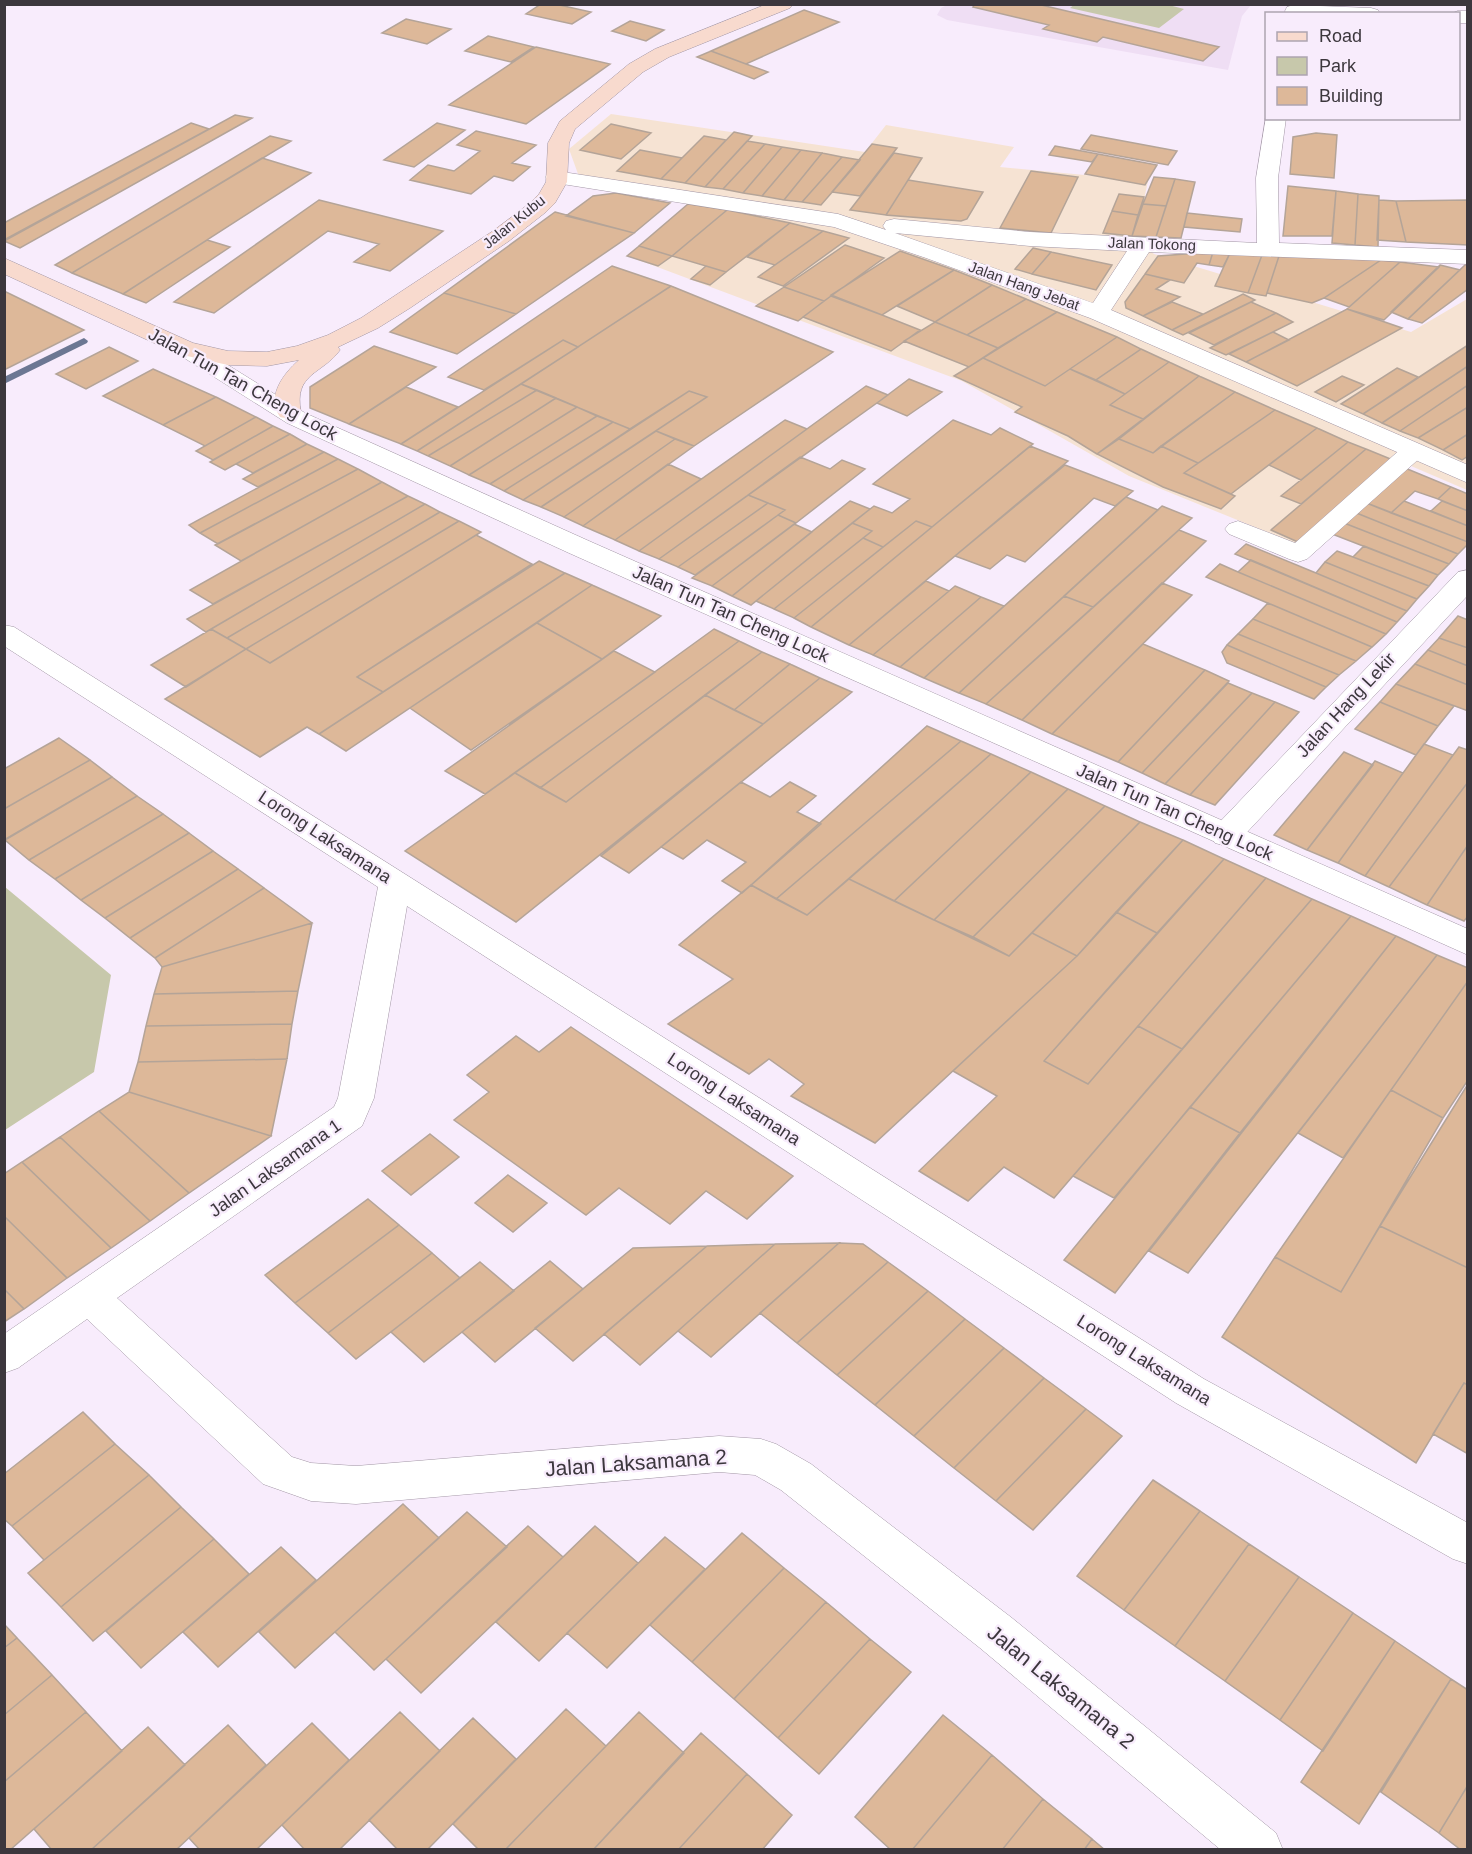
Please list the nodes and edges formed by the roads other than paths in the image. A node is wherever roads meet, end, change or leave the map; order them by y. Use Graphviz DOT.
graph roads {
  1 [pos="784,4"];
  2 [pos="1295,10"];
  3 [pos="1333,12"];
  4 [pos="1276,120"];
  5 [pos="556,177"];
  6 [pos="838,221"];
  7 [pos="1142,245"];
  8 [pos="1269,248"];
  9 [pos="1467,257"];
  10 [pos="4,265"];
  11 [pos="1098,314"];
  12 [pos="350,336"];
  13 [pos="186,349"];
  14 [pos="289,412"];
  15 [pos="1412,452"];
  16 [pos="1467,475"];
  17 [pos="1238,529"];
  18 [pos="1467,578"];
  19 [pos="7,637"];
  20 [pos="1226,835"];
  21 [pos="395,882"];
  22 [pos="1467,943"];
  23 [pos="90,1298"];
  24 [pos="4,1356"];
  25 [pos="1467,1545"];
  26 [pos="1258,1850"];
  1 -- 5 [label="main road, Jalan Kubu"];
  2 -- 3 [label="street"];
  4 -- 8 [label="street"];
  5 -- 6 [label="street, Jalan Hang Jebat"];
  5 -- 12 [label="main road, Jalan Kubu"];
  6 -- 7 [label="street, Jalan Tokong"];
  6 -- 11 [label="street, Jalan Hang Jebat"];
  7 -- 8 [label="street, Jalan Tokong"];
  7 -- 11 [label="street"];
  8 -- 9 [label="street, Jalan Tokong"];
  10 -- 13 [label="main road, Jalan Tun Tan Cheng Lock"];
  11 -- 15 [label="street, Jalan Hang Jebat"];
  12 -- 13 [label="main road, Jalan Kubu"];
  12 -- 14 [label="main road"];
  13 -- 14 [label="street, Jalan Tun Tan Cheng Lock"];
  14 -- 20 [label="street, Jalan Tun Tan Cheng Lock"];
  15 -- 16 [label="street, Jalan Hang Jebat"];
  15 -- 17 [label="street"];
  18 -- 20 [label="street, Jalan Hang Lekir"];
  19 -- 21 [label="street, Lorong Laksamana"];
  20 -- 22 [label="street, Jalan Tun Tan Cheng Lock"];
  21 -- 23 [label="street, Jalan Laksamana 1"];
  21 -- 25 [label="street, Lorong Laksamana"];
  23 -- 24 [label="street, Jalan Laksamana 1"];
  23 -- 26 [label="street, Jalan Laksamana 2"];
}
